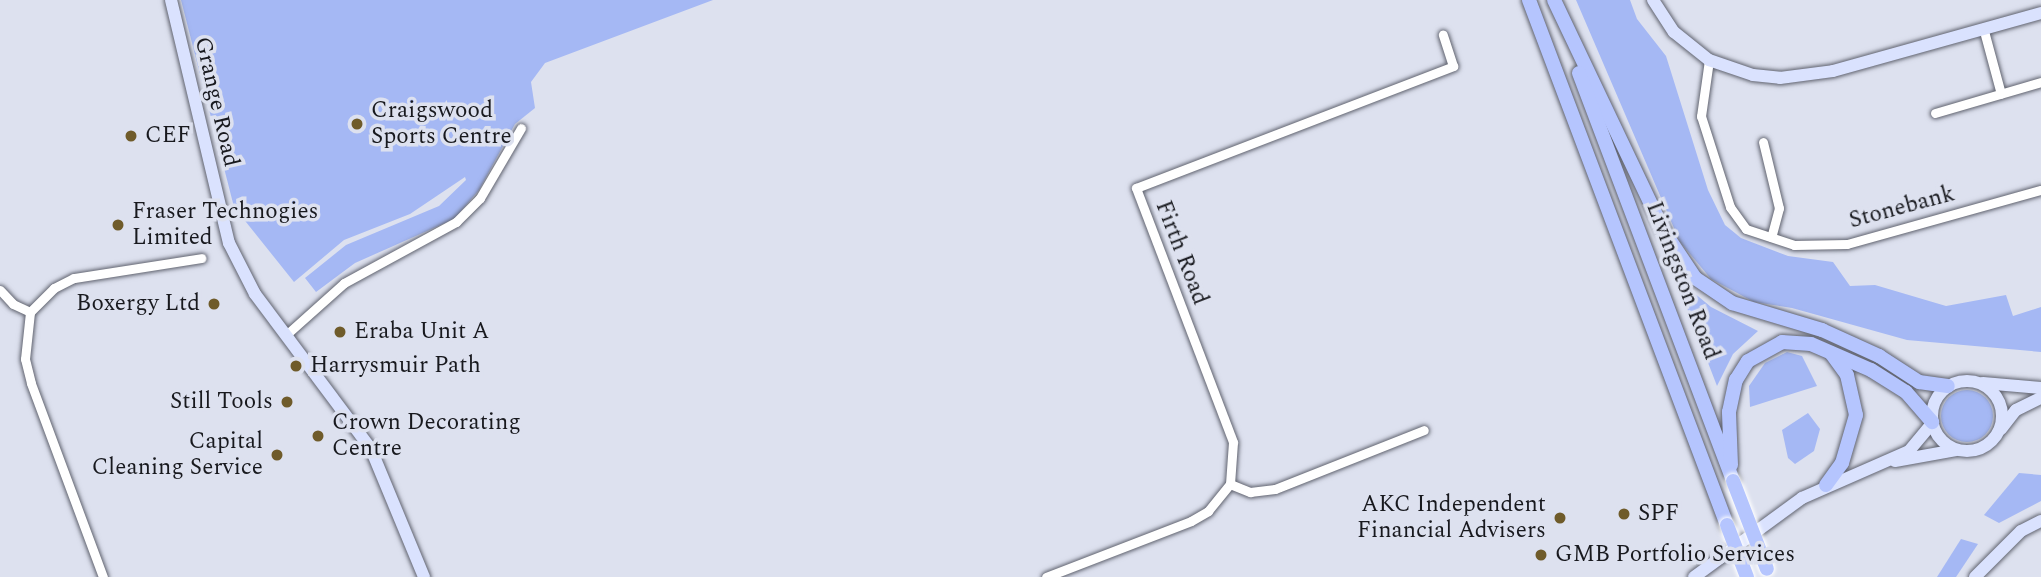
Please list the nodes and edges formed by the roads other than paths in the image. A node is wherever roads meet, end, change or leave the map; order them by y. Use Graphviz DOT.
graph roads {
  1 [pos="170,0"];
  2 [pos="1530,0"];
  3 [pos="1553,0"];
  4 [pos="1653,0"];
  5 [pos="2041,13"];
  6 [pos="1984,31"];
  7 [pos="1443,35"];
  8 [pos="1709,60"];
  9 [pos="2041,82"];
  10 [pos="2001,94"];
  11 [pos="1935,113"];
  12 [pos="521,128"];
  13 [pos="1763,142"];
  14 [pos="2041,190"];
  15 [pos="1771,237"];
  16 [pos="201,258"];
  17 [pos="0,290"];
  18 [pos="30,312"];
  19 [pos="287,334"];
  20 [pos="1831,353"];
  21 [pos="1976,382"];
  22 [pos="1948,386"];
  23 [pos="2041,388"];
  24 [pos="2041,398"];
  25 [pos="1932,423"];
  26 [pos="1423,430"];
  27 [pos="1999,432"];
  28 [pos="1957,450"];
  29 [pos="1878,464"];
  30 [pos="1732,478"];
  31 [pos="1230,484"];
  32 [pos="1826,485"];
  33 [pos="2041,521"];
  34 [pos="1727,525"];
  35 [pos="1768,573"];
  36 [pos="103,577"];
  37 [pos="424,577"];
  38 [pos="1046,577"];
  39 [pos="1694,577"];
  40 [pos="1739,577"];
  41 [pos="1747,577"];
  42 [pos="1975,577"];
  1 -- 19 [label="street, Grange Road"];
  2 -- 34 [label="main road, Livingston Road"];
  3 -- 22 [label="main road"];
  3 -- 30 [label="main road, Livingston Road"];
  4 -- 8 [label="street"];
  5 -- 6 [label="street"];
  6 -- 8 [label="street"];
  6 -- 10 [label="street"];
  7 -- 31 [label="street, Firth Road"];
  8 -- 15 [label="street, Stonebank"];
  9 -- 10 [label="street"];
  10 -- 11 [label="street"];
  12 -- 19 [label="street"];
  13 -- 15 [label="street"];
  14 -- 15 [label="street, Stonebank"];
  16 -- 18 [label="street"];
  17 -- 18 [label="street"];
  18 -- 36 [label="street"];
  19 -- 37 [label="street, Grange Road"];
  20 -- 25 [label="main road"];
  20 -- 30 [label="main road"];
  20 -- 32 [label="main road"];
  21 -- 22 [label="street"];
  21 -- 23 [label="street"];
  21 -- 27 [label="street"];
  22 -- 25 [label="street"];
  24 -- 27 [label="street"];
  25 -- 28 [label="street"];
  25 -- 29 [label="street"];
  26 -- 31 [label="street"];
  27 -- 28 [label="street"];
  28 -- 29 [label="street"];
  29 -- 32 [label="street"];
  30 -- 35 [label="main road, Livingston Road, bridge"];
  31 -- 38 [label="street"];
  32 -- 39 [label="street"];
  33 -- 42 [label="street"];
  34 -- 40 [label="main road, bridge"];
  34 -- 41 [label="main road, Livingston Road, bridge"];
}
